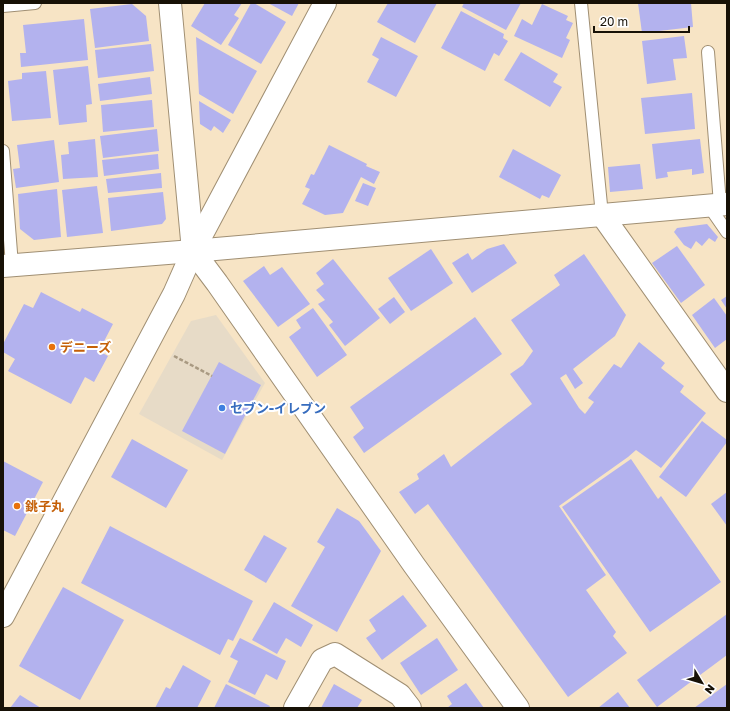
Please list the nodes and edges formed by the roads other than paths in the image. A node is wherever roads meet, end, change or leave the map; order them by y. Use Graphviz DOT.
graph roads {
  1 [pos="35,3"];
  2 [pos="170,3"];
  3 [pos="325,3"];
  4 [pos="581,3"];
  5 [pos="3,6"];
  6 [pos="708,52"];
  7 [pos="3,151"];
  8 [pos="719,205"];
  9 [pos="602,215"];
  10 [pos="727,232"];
  11 [pos="193,251"];
  12 [pos="8,265"];
  13 [pos="727,391"];
  14 [pos="3,616"];
  15 [pos="295,708"];
  16 [pos="410,708"];
  17 [pos="518,708"];
  1 -- 5 [label="lane"];
  2 -- 11 [label="street"];
  3 -- 11 [label="street"];
  4 -- 9 [label="lane"];
  6 -- 8 [label="lane"];
  7 -- 12 [label="lane"];
  8 -- 9 [label="street"];
  8 -- 10 [label="lane"];
  9 -- 11 [label="street"];
  9 -- 13 [label="street"];
  11 -- 12 [label="street"];
  11 -- 14 [label="street"];
  11 -- 17 [label="street"];
  15 -- 16 [label="street"];
}
